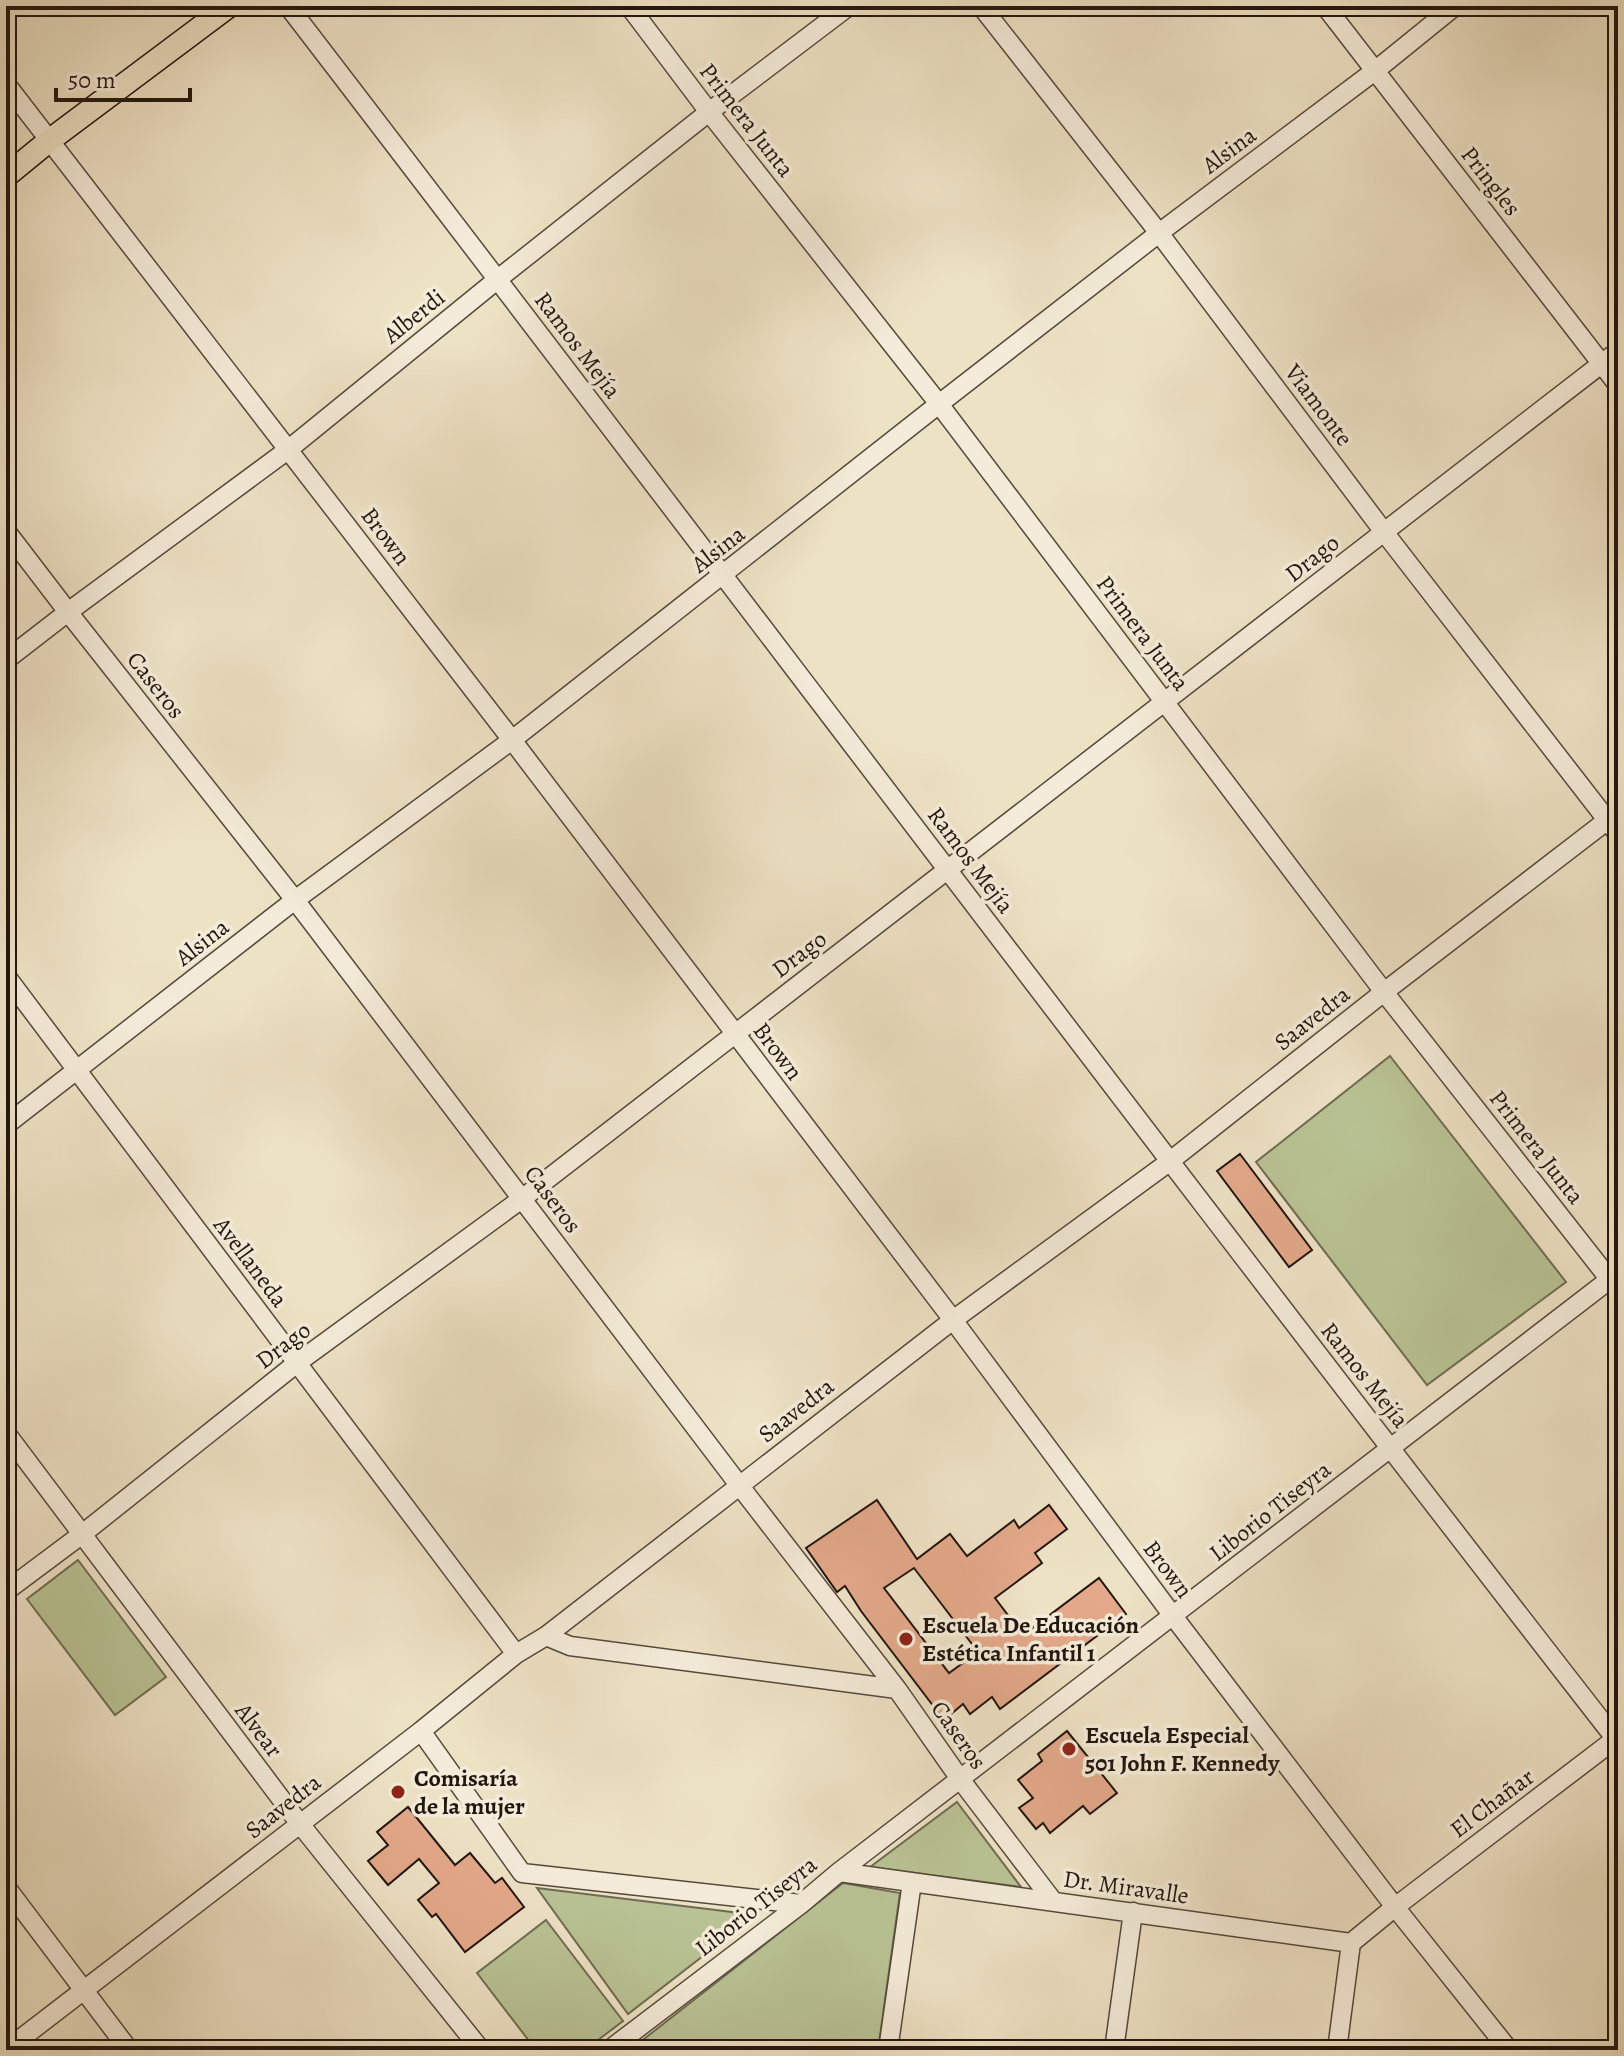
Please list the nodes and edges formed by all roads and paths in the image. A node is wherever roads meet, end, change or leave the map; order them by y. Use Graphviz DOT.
graph roads {
  1 [pos="229,6"];
  2 [pos="288,6"];
  3 [pos="629,6"];
  4 [pos="849,6"];
  5 [pos="981,6"];
  6 [pos="1325,6"];
  7 [pos="1455,6"];
  8 [pos="1376,70"];
  9 [pos="6,84"];
  10 [pos="709,112"];
  11 [pos="50,140"];
  12 [pos="6,176"];
  13 [pos="1159,233"];
  14 [pos="498,279"];
  15 [pos="1618,351"];
  16 [pos="1602,363"];
  17 [pos="1618,385"];
  18 [pos="939,404"];
  19 [pos="289,449"];
  20 [pos="6,531"];
  21 [pos="1384,532"];
  22 [pos="724,575"];
  23 [pos="68,612"];
  24 [pos="6,660"];
  25 [pos="1165,703"];
  26 [pos="512,740"];
  27 [pos="1615,822"];
  28 [pos="948,870"];
  29 [pos="295,900"];
  30 [pos="6,976"];
  31 [pos="1384,992"];
  32 [pos="734,1033"];
  33 [pos="77,1070"];
  34 [pos="6,1125"];
  35 [pos="1169,1162"];
  36 [pos="523,1198"];
  37 [pos="1615,1281"];
  38 [pos="953,1320"];
  39 [pos="297,1363"];
  40 [pos="6,1433"];
  41 [pos="1391,1448"];
  42 [pos="739,1485"];
  43 [pos="81,1535"];
  44 [pos="6,1591"];
  45 [pos="1173,1616"];
  46 [pos="546,1636"];
  47 [pos="516,1654"];
  48 [pos="897,1689"];
  49 [pos="421,1731"];
  50 [pos="1617,1739"];
  51 [pos="960,1779"];
  52 [pos="300,1824"];
  53 [pos="839,1872"];
  54 [pos="912,1882"];
  55 [pos="6,1887"];
  56 [pos="1053,1901"];
  57 [pos="801,1904"];
  58 [pos="1395,1907"];
  59 [pos="1133,1912"];
  60 [pos="1351,1943"];
  61 [pos="84,1991"];
  62 [pos="6,2050"];
  63 [pos="129,2050"];
  64 [pos="481,2050"];
  65 [pos="609,2050"];
  66 [pos="888,2050"];
  67 [pos="1114,2050"];
  68 [pos="1337,2050"];
  69 [pos="1509,2050"];
  1 -- 11 [label="main road"];
  2 -- 14 [label="street, Ramos Mejía"];
  3 -- 10 [label="street, Primera Junta"];
  4 -- 10 [label="street, Alberdi"];
  5 -- 13 [label="street, Viamonte"];
  6 -- 8 [label="street, Pringles"];
  7 -- 8 [label="street, Alsina"];
  8 -- 13 [label="street, Alsina"];
  8 -- 16 [label="street, Pringles"];
  9 -- 11 [label="street, Brown"];
  10 -- 14 [label="street, Alberdi"];
  10 -- 18 [label="street, Primera Junta"];
  11 -- 12 [label="main road"];
  11 -- 19 [label="street, Brown"];
  13 -- 18 [label="street, Alsina"];
  13 -- 21 [label="street, Viamonte"];
  14 -- 19 [label="street, Alberdi"];
  14 -- 22 [label="street, Ramos Mejía"];
  15 -- 16 [label="street, Drago"];
  16 -- 17 [label="street, Pringles"];
  16 -- 21 [label="street, Drago"];
  18 -- 22 [label="street, Alsina"];
  18 -- 25 [label="street, Primera Junta"];
  19 -- 23 [label="street, Alberdi"];
  19 -- 26 [label="street, Brown"];
  20 -- 23 [label="street, Caseros"];
  21 -- 25 [label="street, Drago"];
  21 -- 27 [label="street, Viamonte"];
  22 -- 26 [label="street, Alsina"];
  22 -- 28 [label="street, Ramos Mejía"];
  23 -- 24 [label="street, Alberdi"];
  23 -- 29 [label="street, Caseros"];
  25 -- 28 [label="street, Drago"];
  25 -- 31 [label="street, Primera Junta"];
  26 -- 29 [label="street, Alsina"];
  26 -- 32 [label="street, Brown"];
  27 -- 31 [label="street, Saavedra"];
  28 -- 32 [label="street, Drago"];
  28 -- 35 [label="street, Ramos Mejía"];
  29 -- 33 [label="street, Alsina"];
  29 -- 36 [label="street, Caseros"];
  30 -- 33 [label="street, Avellaneda"];
  31 -- 35 [label="street, Saavedra"];
  31 -- 37 [label="street, Primera Junta"];
  32 -- 36 [label="street, Drago"];
  32 -- 38 [label="street, Brown"];
  33 -- 34 [label="street, Alsina"];
  33 -- 39 [label="street, Avellaneda"];
  35 -- 38 [label="street, Saavedra"];
  35 -- 41 [label="street, Ramos Mejía"];
  36 -- 39 [label="street, Drago"];
  36 -- 42 [label="street, Caseros"];
  37 -- 41 [label="street, Liborio Tiseyra"];
  38 -- 42 [label="street, Saavedra"];
  38 -- 45 [label="street, Brown"];
  39 -- 43 [label="street, Drago"];
  39 -- 47 [label="street, Avellaneda"];
  40 -- 43 [label="street, Alvear"];
  41 -- 45 [label="street, Liborio Tiseyra"];
  41 -- 50 [label="street, Ramos Mejía"];
  42 -- 46 [label="street, Saavedra"];
  42 -- 48 [label="street, Caseros"];
  43 -- 44 [label="street, Drago"];
  43 -- 52 [label="street, Alvear"];
  45 -- 51 [label="street, Liborio Tiseyra"];
  45 -- 58 [label="street, Brown"];
  46 -- 47 [label="street, Saavedra"];
  46 -- 48 [label="street"];
  47 -- 49 [label="street, Saavedra"];
  48 -- 51 [label="street, Caseros"];
  49 -- 52 [label="street, Saavedra"];
  49 -- 57 [label="street"];
  50 -- 58 [label="street, El Chañar"];
  51 -- 53 [label="street, Liborio Tiseyra"];
  51 -- 56 [label="street, Caseros"];
  52 -- 61 [label="street, Saavedra"];
  52 -- 64 [label="street, Alvear"];
  53 -- 54 [label="street, Dr. Miravalle"];
  53 -- 57 [label="street, Liborio Tiseyra"];
  54 -- 56 [label="street, Dr. Miravalle"];
  54 -- 66 [label="street"];
  55 -- 61 [label="street"];
  56 -- 59 [label="street, Dr. Miravalle"];
  57 -- 65 [label="street, Liborio Tiseyra"];
  58 -- 60 [label="street"];
  58 -- 69 [label="street, Brown"];
  59 -- 60 [label="street, Dr. Miravalle"];
  59 -- 67 [label="street"];
  60 -- 68 [label="street"];
  61 -- 62 [label="street, Saavedra"];
  61 -- 63 [label="street"];
}
